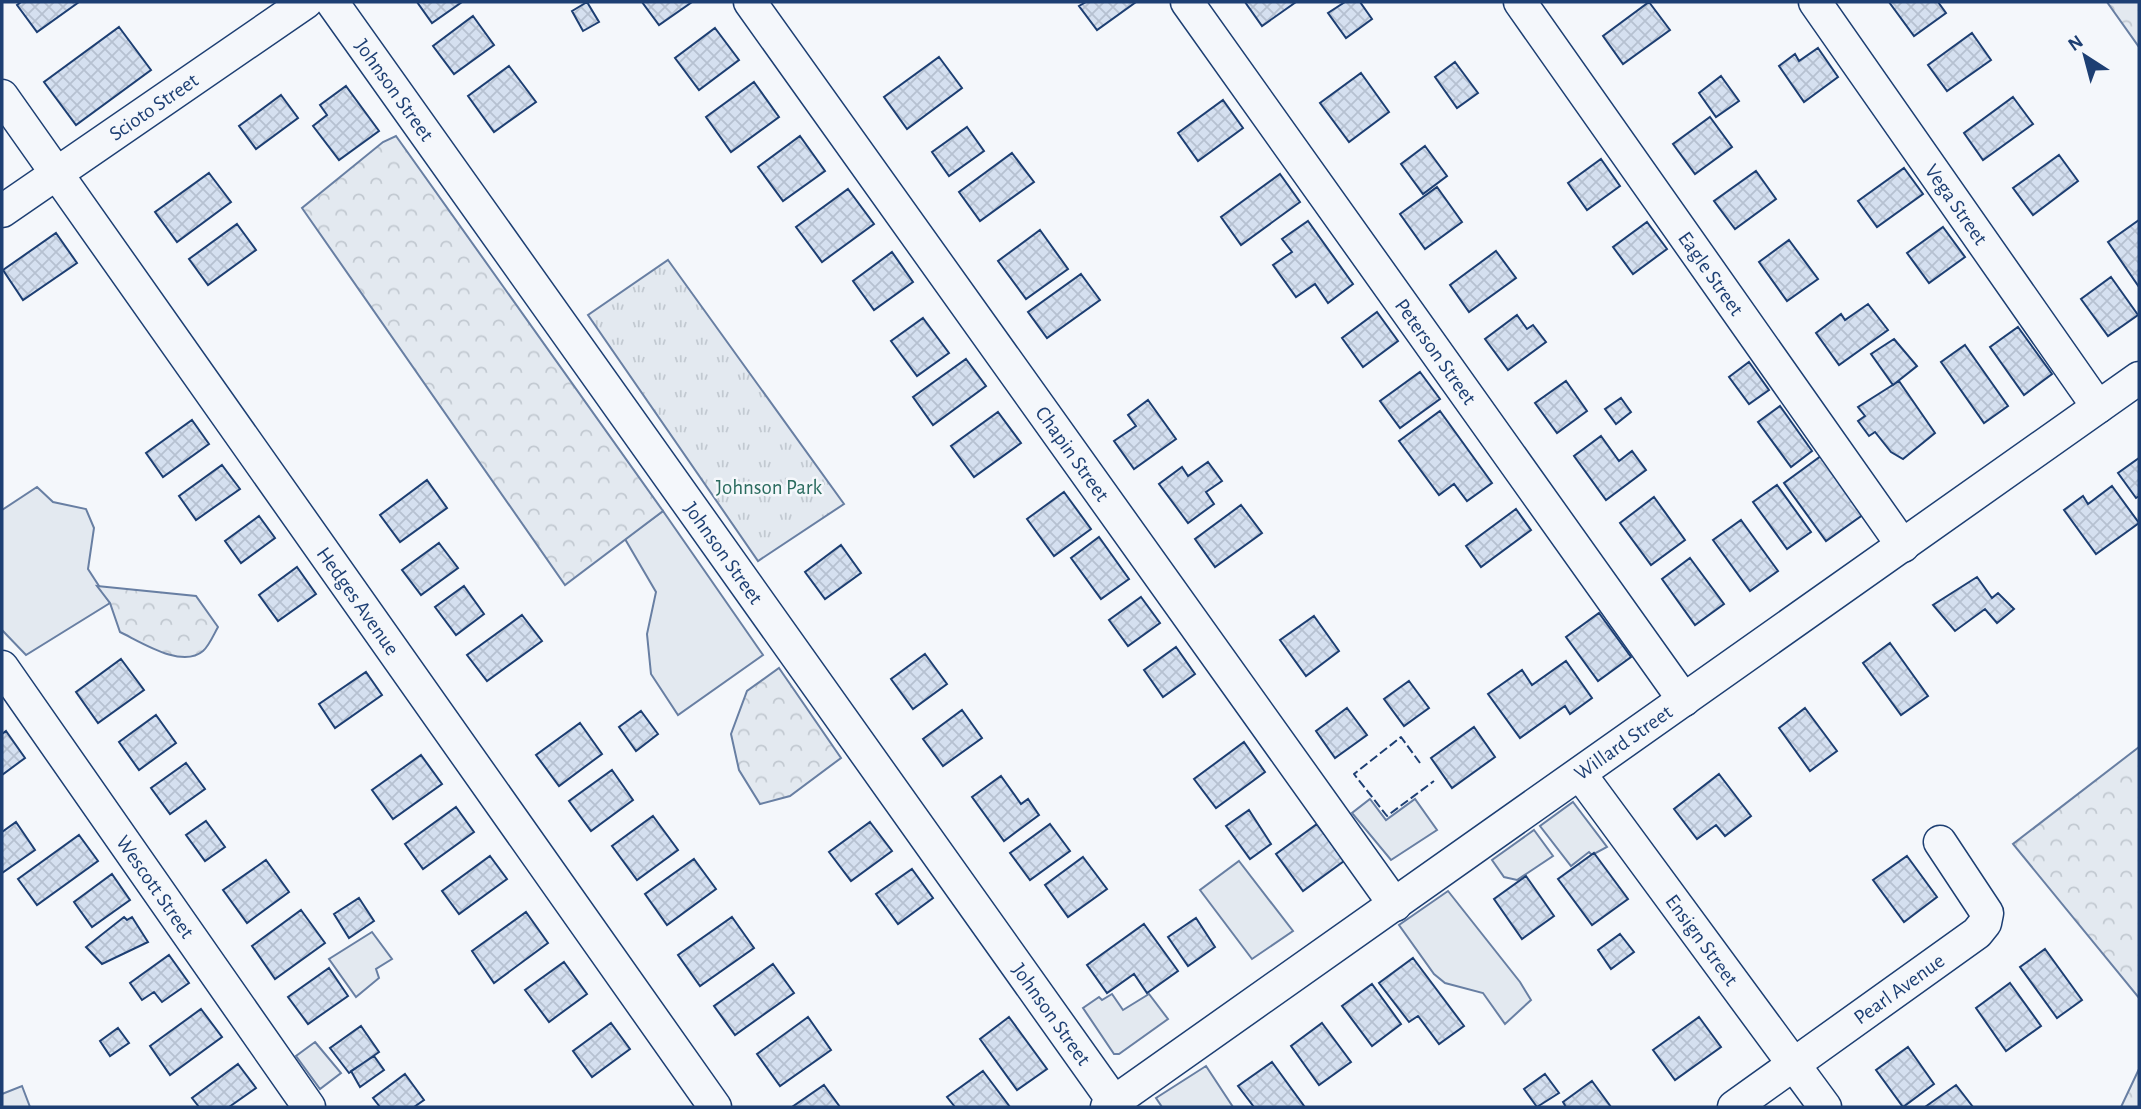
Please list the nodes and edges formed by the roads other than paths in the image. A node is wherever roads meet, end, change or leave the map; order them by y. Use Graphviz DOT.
graph roads {
  1 [pos="306,2"];
  2 [pos="331,2"];
  3 [pos="750,2"];
  4 [pos="1187,2"];
  5 [pos="1520,2"];
  6 [pos="1815,2"];
  7 [pos="2,96"];
  8 [pos="55,174"];
  9 [pos="2,211"];
  10 [pos="2139,378"];
  11 [pos="2098,407"];
  12 [pos="1903,546"];
  13 [pos="2,667"];
  14 [pos="1684,700"];
  15 [pos="1580,774"];
  16 [pos="1940,842"];
  17 [pos="1395,905"];
  18 [pos="1794,1064"];
  19 [pos="1111,1105"];
  20 [pos="309,1107"];
  21 [pos="715,1107"];
  22 [pos="1734,1107"];
  23 [pos="1825,1107"];
  1 -- 8 [label="street, Scioto Street"];
  2 -- 19 [label="street, Johnson Street"];
  3 -- 17 [label="street, Chapin Street"];
  4 -- 14 [label="street, Peterson Street"];
  5 -- 12 [label="street, Eagle Street"];
  6 -- 11 [label="street, Vega Street"];
  7 -- 8 [label="street, Hedges Avenue"];
  8 -- 9 [label="street, Scioto Street"];
  8 -- 21 [label="street, Hedges Avenue"];
  10 -- 11 [label="street, Willard Street"];
  11 -- 12 [label="street, Willard Street"];
  12 -- 14 [label="street, Willard Street"];
  13 -- 20 [label="street, Wescott Street"];
  14 -- 15 [label="street, Willard Street"];
  15 -- 17 [label="street, Willard Street"];
  15 -- 18 [label="street, Ensign Street"];
  16 -- 18 [label="street, Pearl Avenue"];
  17 -- 19 [label="street, Willard Street"];
  18 -- 22 [label="street, Pearl Avenue"];
  18 -- 23 [label="street, Ensign Street"];
}
